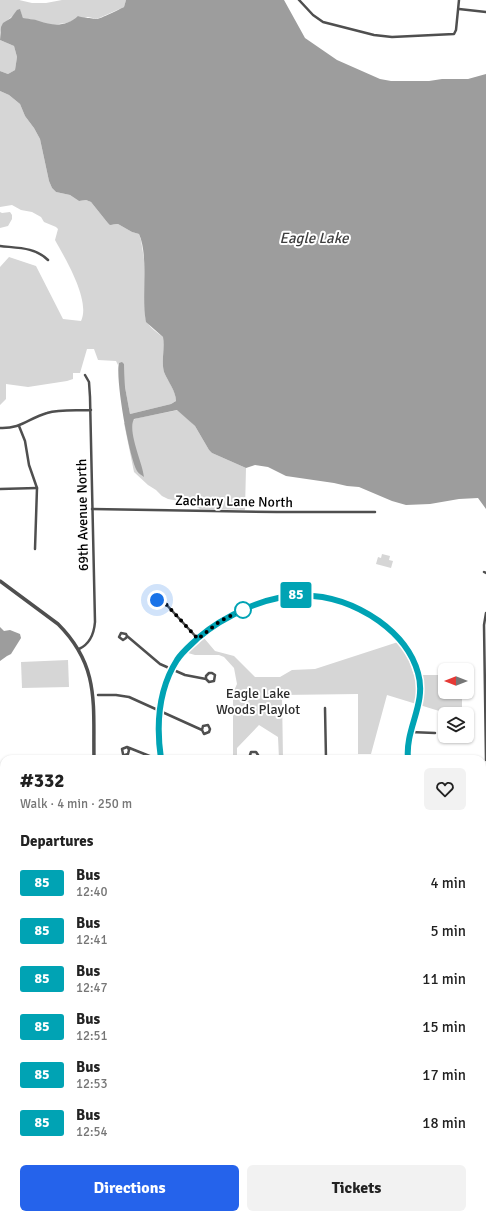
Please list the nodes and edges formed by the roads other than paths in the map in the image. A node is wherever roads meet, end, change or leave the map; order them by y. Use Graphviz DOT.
graph roads {
  1 [pos="299,0"];
  2 [pos="459,0"];
  3 [pos="459,9"];
  4 [pos="486,12"];
  5 [pos="0,246"];
  6 [pos="48,260"];
  7 [pos="85,375"];
  8 [pos="91,410"];
  9 [pos="19,426"];
  10 [pos="0,428"];
  11 [pos="37,488"];
  12 [pos="0,489"];
  13 [pos="92,509"];
  14 [pos="375,512"];
  15 [pos="35,550"];
  16 [pos="0,581"];
  17 [pos="164,602"];
  18 [pos="486,613"];
  19 [pos="127,636"];
  20 [pos="198,639"];
  21 [pos="79,649"];
  22 [pos="172,670"];
  23 [pos="206,679"];
  24 [pos="98,695"];
  25 [pos="486,700"];
  26 [pos="325,708"];
  27 [pos="159,711"];
  28 [pos="202,730"];
  29 [pos="410,732"];
  30 [pos="435,733"];
  31 [pos="128,748"];
  32 [pos="94,755"];
  33 [pos="146,755"];
  34 [pos="160,755"];
  35 [pos="326,755"];
  36 [pos="408,755"];
  37 [pos="486,760"];
  1 -- 3 [label="street"];
  2 -- 3 [label="street"];
  3 -- 4 [label="street"];
  5 -- 6 [label="street"];
  7 -- 8 [label="street, 69th Avenue North"];
  8 -- 9 [label="street"];
  8 -- 13 [label="street, 69th Avenue North"];
  9 -- 10 [label="street"];
  9 -- 11 [label="street"];
  11 -- 12 [label="street"];
  11 -- 15 [label="street"];
  13 -- 14 [label="street, Zachary Lane North"];
  13 -- 21 [label="street, 69th Avenue North"];
  16 -- 21 [label="street"];
  17 -- 20 [label="street"];
  18 -- 25 [label="street"];
  19 -- 22 [label="street"];
  20 -- 22 [label="street"];
  20 -- 29 [label="street"];
  21 -- 32 [label="street"];
  22 -- 23 [label="street"];
  22 -- 27 [label="street"];
  24 -- 27 [label="street"];
  25 -- 37 [label="street"];
  26 -- 35 [label="street"];
  27 -- 28 [label="street"];
  27 -- 34 [label="street"];
  29 -- 30 [label="street"];
  29 -- 36 [label="street"];
  31 -- 33 [label="street"];
}
